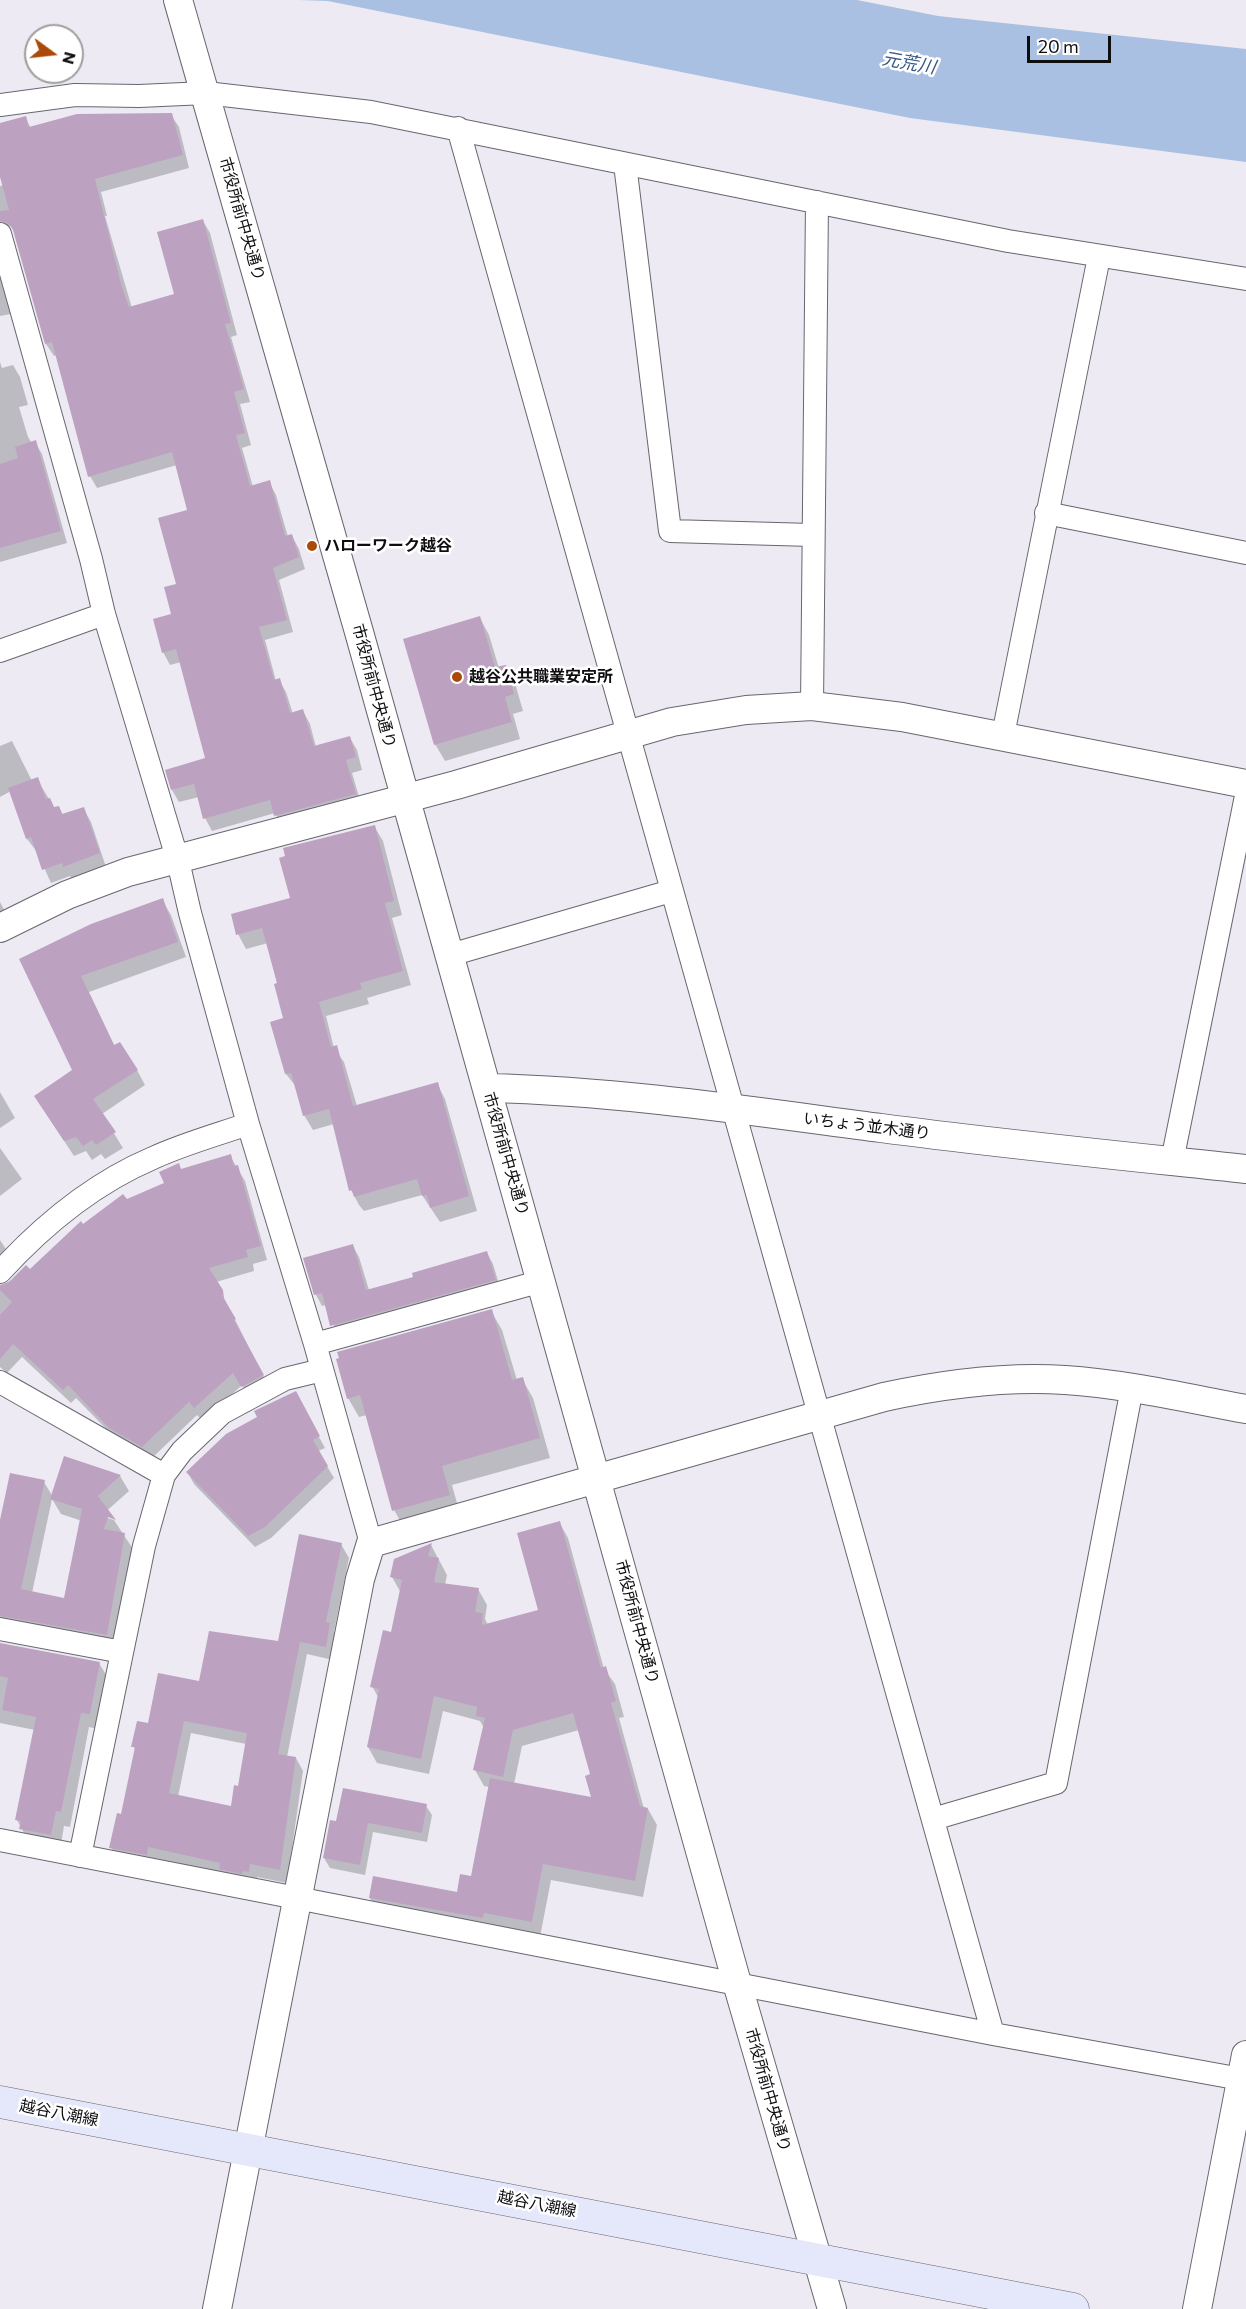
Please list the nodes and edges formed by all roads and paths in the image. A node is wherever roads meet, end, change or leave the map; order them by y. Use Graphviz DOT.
graph roads {
  1 [pos="178,0"];
  2 [pos="206,93"];
  3 [pos="0,105"];
  4 [pos="458,128"];
  5 [pos="625,164"];
  6 [pos="817,202"];
  7 [pos="0,234"];
  8 [pos="1099,257"];
  9 [pos="1246,279"];
  10 [pos="1046,513"];
  11 [pos="812,535"];
  12 [pos="1246,553"];
  13 [pos="104,614"];
  14 [pos="0,651"];
  15 [pos="812,706"];
  16 [pos="1003,735"];
  17 [pos="627,736"];
  18 [pos="1246,784"];
  19 [pos="1246,796"];
  20 [pos="405,799"];
  21 [pos="178,861"];
  22 [pos="671,891"];
  23 [pos="0,928"];
  24 [pos="450,955"];
  25 [pos="488,1088"];
  26 [pos="733,1109"];
  27 [pos="248,1124"];
  28 [pos="1172,1161"];
  29 [pos="1246,1169"];
  30 [pos="0,1272"];
  31 [pos="542,1281"];
  32 [pos="315,1344"];
  33 [pos="322,1370"];
  34 [pos="0,1382"];
  35 [pos="1132,1388"];
  36 [pos="1246,1409"];
  37 [pos="819,1415"];
  38 [pos="164,1475"];
  39 [pos="597,1478"];
  40 [pos="371,1543"];
  41 [pos="0,1629"];
  42 [pos="122,1652"];
  43 [pos="933,1819"];
  44 [pos="0,1840"];
  45 [pos="80,1856"];
  46 [pos="299,1899"];
  47 [pos="737,1983"];
  48 [pos="993,2034"];
  49 [pos="1244,2071"];
  50 [pos="0,2102"];
  51 [pos="250,2150"];
  52 [pos="818,2258"];
  53 [pos="217,2309"];
  54 [pos="832,2309"];
  55 [pos="1073,2309"];
  56 [pos="1197,2309"];
  1 -- 2 [label="street, 市役所前中央通り"];
  2 -- 3 [label="street"];
  2 -- 4 [label="street"];
  2 -- 20 [label="street, 市役所前中央通り"];
  4 -- 5 [label="street"];
  4 -- 17 [label="street"];
  5 -- 6 [label="street"];
  5 -- 11 [label="street"];
  6 -- 8 [label="street"];
  6 -- 11 [label="street"];
  7 -- 13 [label="street"];
  8 -- 9 [label="street"];
  8 -- 10 [label="street"];
  10 -- 12 [label="street"];
  10 -- 16 [label="street"];
  11 -- 15 [label="street"];
  13 -- 14 [label="street"];
  13 -- 21 [label="street"];
  15 -- 16 [label="street"];
  15 -- 17 [label="street"];
  16 -- 18 [label="street"];
  17 -- 20 [label="street"];
  17 -- 22 [label="street"];
  19 -- 28 [label="street"];
  20 -- 21 [label="street"];
  20 -- 24 [label="street, 市役所前中央通り"];
  21 -- 23 [label="street"];
  21 -- 27 [label="street"];
  22 -- 24 [label="street"];
  22 -- 26 [label="street"];
  24 -- 25 [label="street, 市役所前中央通り"];
  25 -- 26 [label="street, いちょう並木通り"];
  25 -- 31 [label="street, 市役所前中央通り"];
  26 -- 28 [label="street, いちょう並木通り"];
  26 -- 37 [label="street"];
  27 -- 30 [label="street"];
  27 -- 32 [label="street"];
  28 -- 29 [label="street, いちょう並木通り"];
  31 -- 32 [label="street"];
  31 -- 39 [label="street, 市役所前中央通り"];
  32 -- 33 [label="street"];
  33 -- 38 [label="street"];
  33 -- 40 [label="street"];
  34 -- 38 [label="street"];
  35 -- 36 [label="street"];
  35 -- 37 [label="street"];
  35 -- 43 [label="street"];
  37 -- 39 [label="street"];
  37 -- 43 [label="street"];
  38 -- 42 [label="street"];
  39 -- 40 [label="street"];
  39 -- 47 [label="street, 市役所前中央通り"];
  40 -- 46 [label="street"];
  41 -- 42 [label="street"];
  42 -- 45 [label="street"];
  43 -- 48 [label="street"];
  44 -- 45 [label="street"];
  45 -- 46 [label="street"];
  46 -- 47 [label="street"];
  46 -- 51 [label="street"];
  47 -- 48 [label="street"];
  47 -- 52 [label="street, 市役所前中央通り"];
  48 -- 49 [label="street"];
  49 -- 56 [label="street"];
  50 -- 51 [label="main road, 越谷八潮線"];
  51 -- 52 [label="main road, 越谷八潮線"];
  51 -- 53 [label="street"];
  52 -- 54 [label="street, 市役所前中央通り"];
  52 -- 55 [label="main road, 越谷八潮線"];
}
